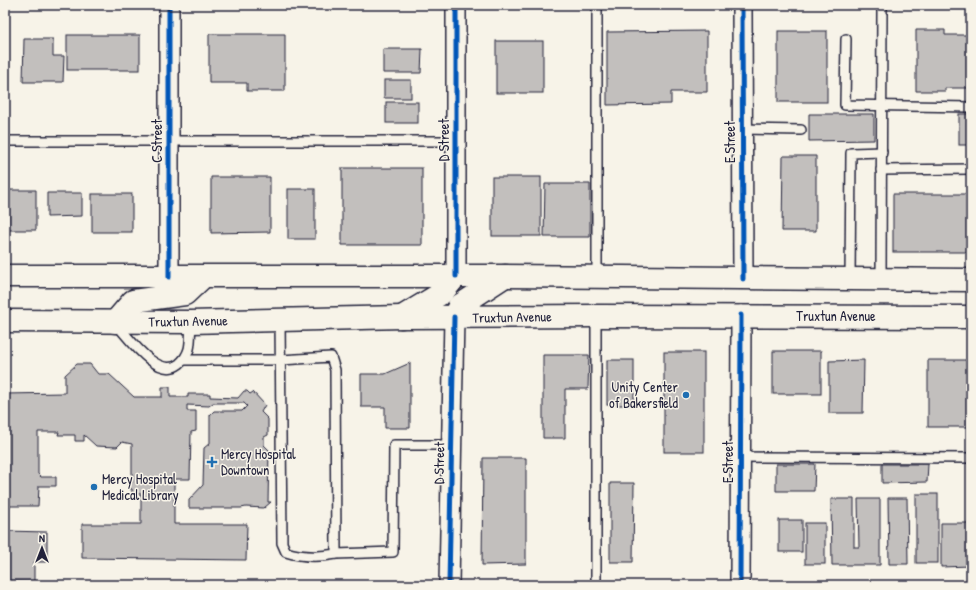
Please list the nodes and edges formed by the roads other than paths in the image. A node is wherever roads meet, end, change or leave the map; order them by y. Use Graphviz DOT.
graph roads {
  1 [pos="169,5"];
  2 [pos="456,5"];
  3 [pos="596,5"];
  4 [pos="742,5"];
  5 [pos="882,5"];
  6 [pos="846,39"];
  7 [pos="882,107"];
  8 [pos="971,107"];
  9 [pos="742,129"];
  10 [pos="801,130"];
  11 [pos="5,141"];
  12 [pos="169,141"];
  13 [pos="456,141"];
  14 [pos="882,152"];
  15 [pos="881,170"];
  16 [pos="971,170"];
  17 [pos="5,276"];
  18 [pos="456,276"];
  19 [pos="505,276"];
  20 [pos="169,277"];
  21 [pos="203,277"];
  22 [pos="597,277"];
  23 [pos="743,279"];
  24 [pos="850,279"];
  25 [pos="881,280"];
  26 [pos="971,280"];
  27 [pos="741,315"];
  28 [pos="596,316"];
  29 [pos="402,317"];
  30 [pos="971,317"];
  31 [pos="454,318"];
  32 [pos="280,320"];
  33 [pos="5,321"];
  34 [pos="115,322"];
  35 [pos="191,322"];
  36 [pos="185,360"];
  37 [pos="280,360"];
  38 [pos="451,445"];
  39 [pos="740,457"];
  40 [pos="971,458"];
  41 [pos="336,554"];
  42 [pos="449,585"];
  43 [pos="596,585"];
  44 [pos="740,585"];
  1 -- 12 [label="street, C Street"];
  2 -- 13 [label="street, D Street"];
  3 -- 22 [label="lane"];
  4 -- 9 [label="street, E Street"];
  5 -- 7 [label="lane"];
  6 -- 7 [label="lane"];
  7 -- 8 [label="lane"];
  7 -- 14 [label="lane"];
  9 -- 10 [label="lane"];
  9 -- 23 [label="street, E Street"];
  11 -- 12 [label="lane"];
  12 -- 13 [label="lane"];
  12 -- 20 [label="street, C Street"];
  13 -- 18 [label="street, D Street"];
  14 -- 15 [label="lane"];
  14 -- 24 [label="lane"];
  15 -- 16 [label="lane"];
  15 -- 25 [label="lane"];
  17 -- 20 [label="main road"];
  18 -- 19 [label="main road"];
  18 -- 21 [label="main road"];
  18 -- 29 [label="main road"];
  19 -- 22 [label="main road"];
  19 -- 31 [label="main road"];
  20 -- 21 [label="main road"];
  21 -- 34 [label="main road"];
  22 -- 23 [label="main road"];
  23 -- 24 [label="main road"];
  24 -- 25 [label="main road"];
  25 -- 26 [label="main road"];
  27 -- 28 [label="main road, Truxtun Avenue"];
  27 -- 30 [label="main road, Truxtun Avenue"];
  27 -- 39 [label="street, E Street"];
  28 -- 31 [label="main road, Truxtun Avenue"];
  28 -- 43 [label="lane"];
  29 -- 31 [label="main road, Truxtun Avenue"];
  29 -- 32 [label="main road, Truxtun Avenue"];
  31 -- 38 [label="street, D Street"];
  32 -- 35 [label="main road, Truxtun Avenue"];
  32 -- 37 [label="lane"];
  33 -- 34 [label="main road, Truxtun Avenue"];
  34 -- 35 [label="main road, Truxtun Avenue"];
  34 -- 36 [label="lane"];
  35 -- 36 [label="lane"];
  36 -- 37 [label="lane"];
  37 -- 41 [label="lane"];
  37 -- 41 [label="lane"];
  38 -- 41 [label="lane"];
  38 -- 42 [label="street, D Street"];
  39 -- 40 [label="lane"];
  39 -- 44 [label="street, E Street"];
}
